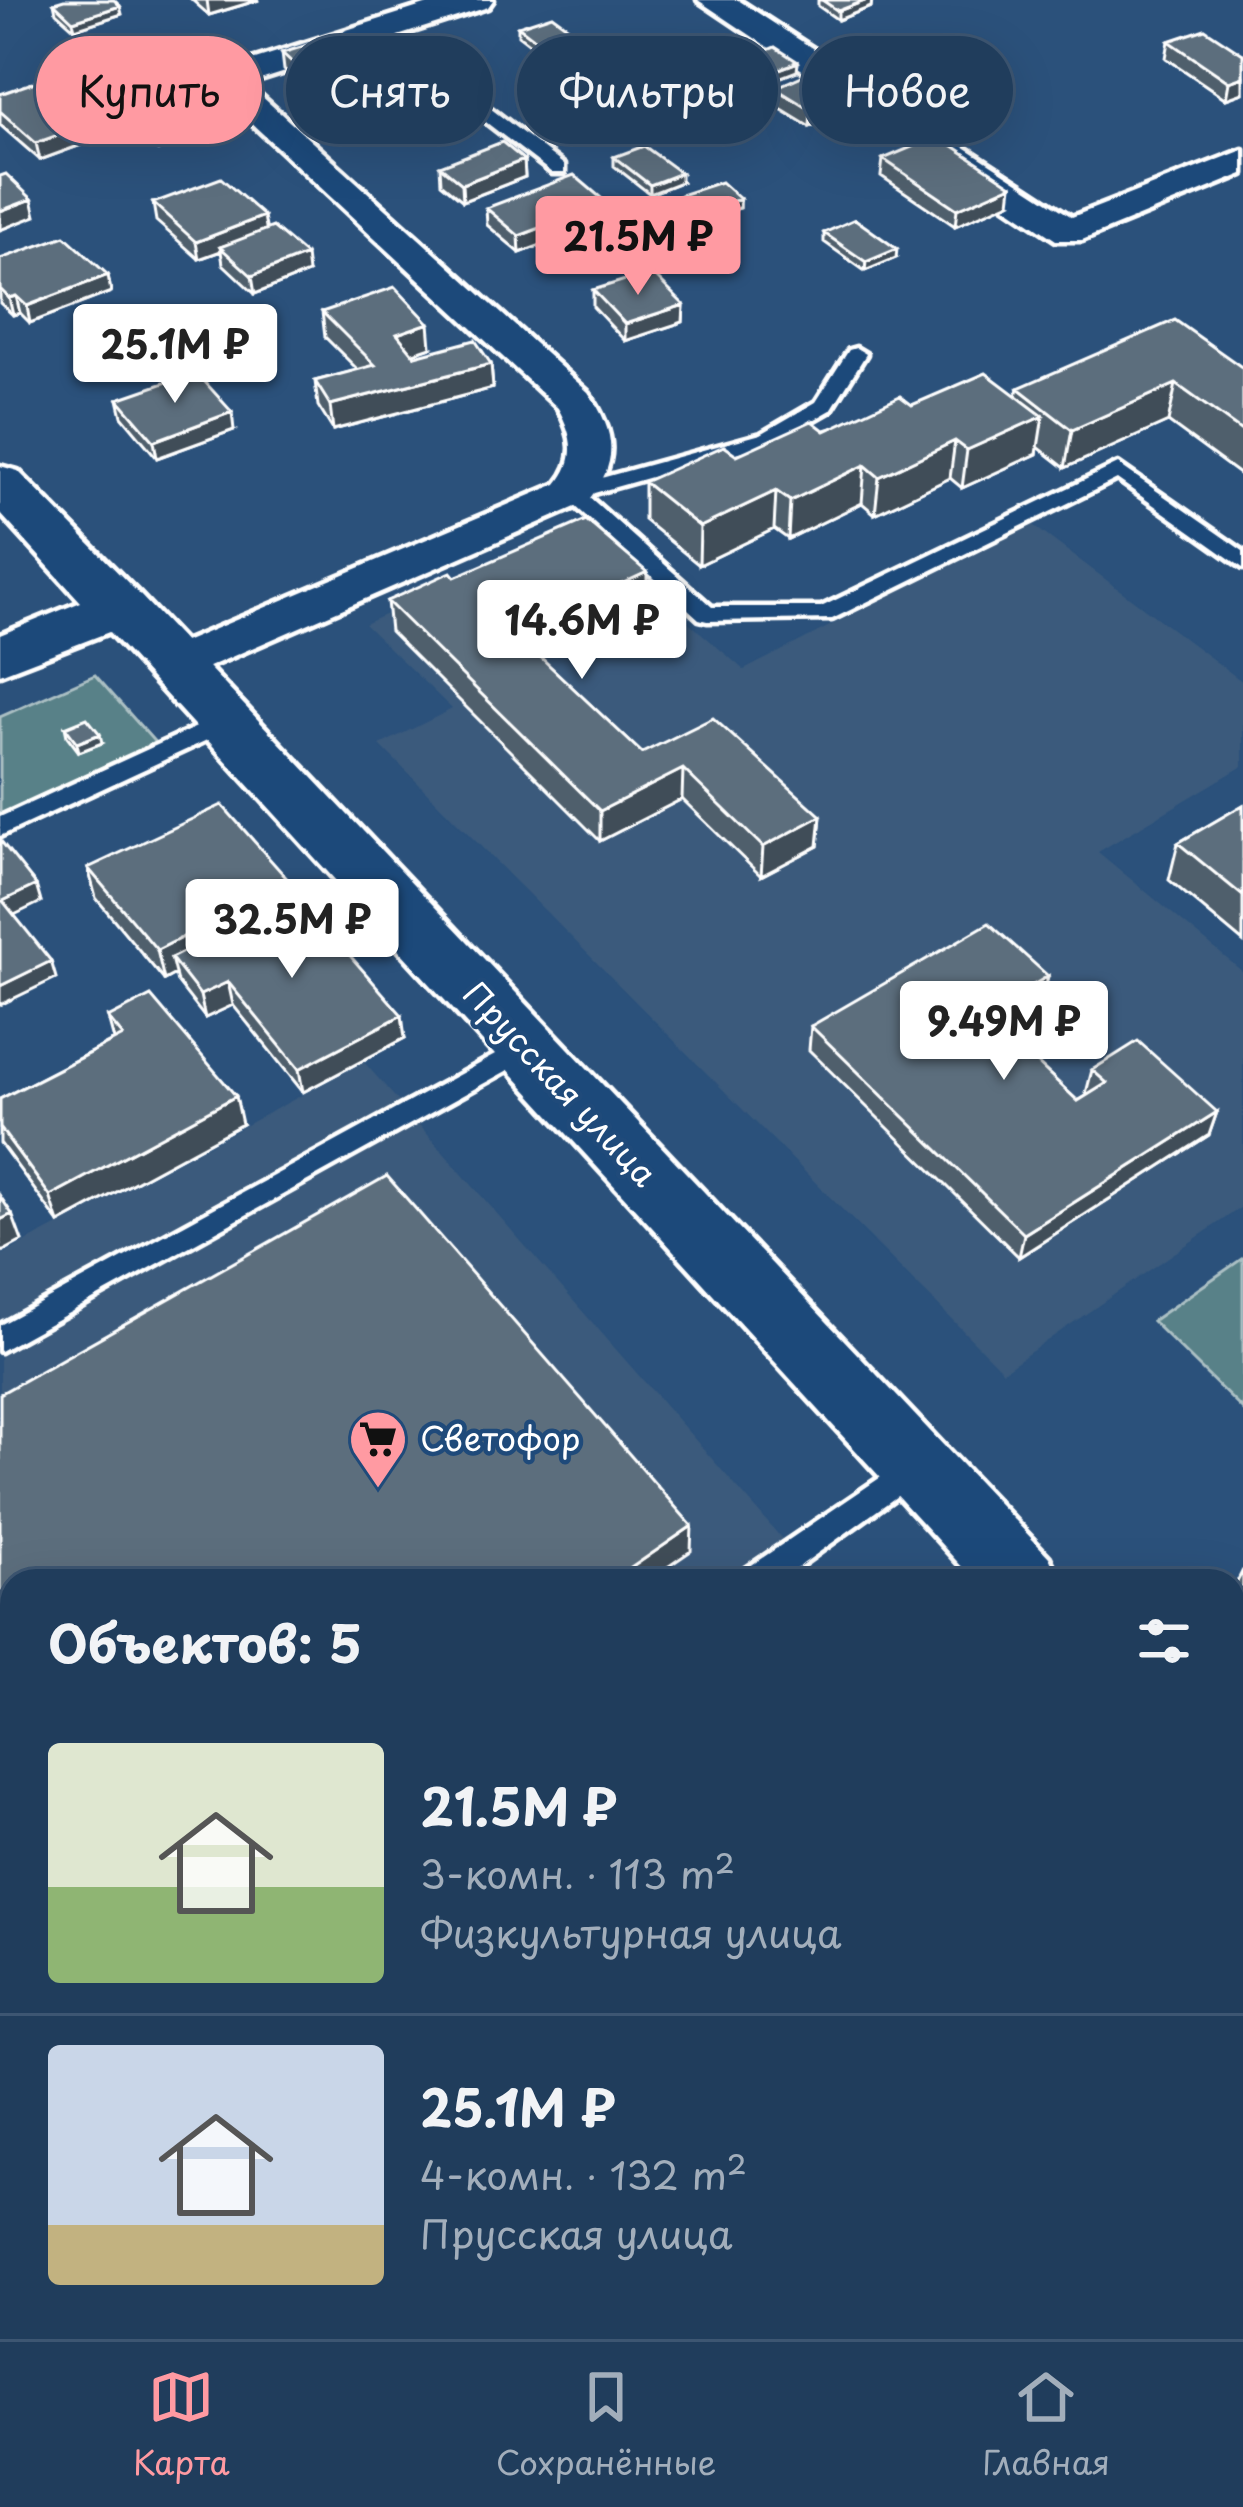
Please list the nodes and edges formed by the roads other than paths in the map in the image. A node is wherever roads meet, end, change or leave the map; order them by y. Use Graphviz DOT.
graph roads {
  1 [pos="476,0"];
  2 [pos="715,0"];
  3 [pos="379,31"];
  4 [pos="1243,161"];
  5 [pos="558,169"];
  6 [pos="856,355"];
  7 [pos="0,482"];
  8 [pos="572,493"];
  9 [pos="1243,561"];
  10 [pos="120,607"];
  11 [pos="0,656"];
  12 [pos="174,664"];
  13 [pos="226,722"];
  14 [pos="0,827"];
  15 [pos="526,1048"];
  16 [pos="0,1339"];
  17 [pos="916,1467"];
  18 [pos="771,1569"];
  19 [pos="1012,1569"];
  1 -- 3 [label="street"];
  2 -- 4 [label="street"];
  3 -- 5 [label="lane"];
  3 -- 8 [label="street"];
  6 -- 8 [label="lane"];
  7 -- 10 [label="street, Прусская улица"];
  8 -- 9 [label="lane"];
  8 -- 12 [label="street"];
  10 -- 11 [label="street"];
  10 -- 12 [label="street, Прусская улица"];
  12 -- 13 [label="street, Прусская улица"];
  13 -- 14 [label="lane"];
  13 -- 15 [label="street, Прусская улица"];
  15 -- 16 [label="lane"];
  15 -- 17 [label="street, Прусская улица"];
  17 -- 18 [label="lane"];
  17 -- 19 [label="street, Прусская улица"];
}
